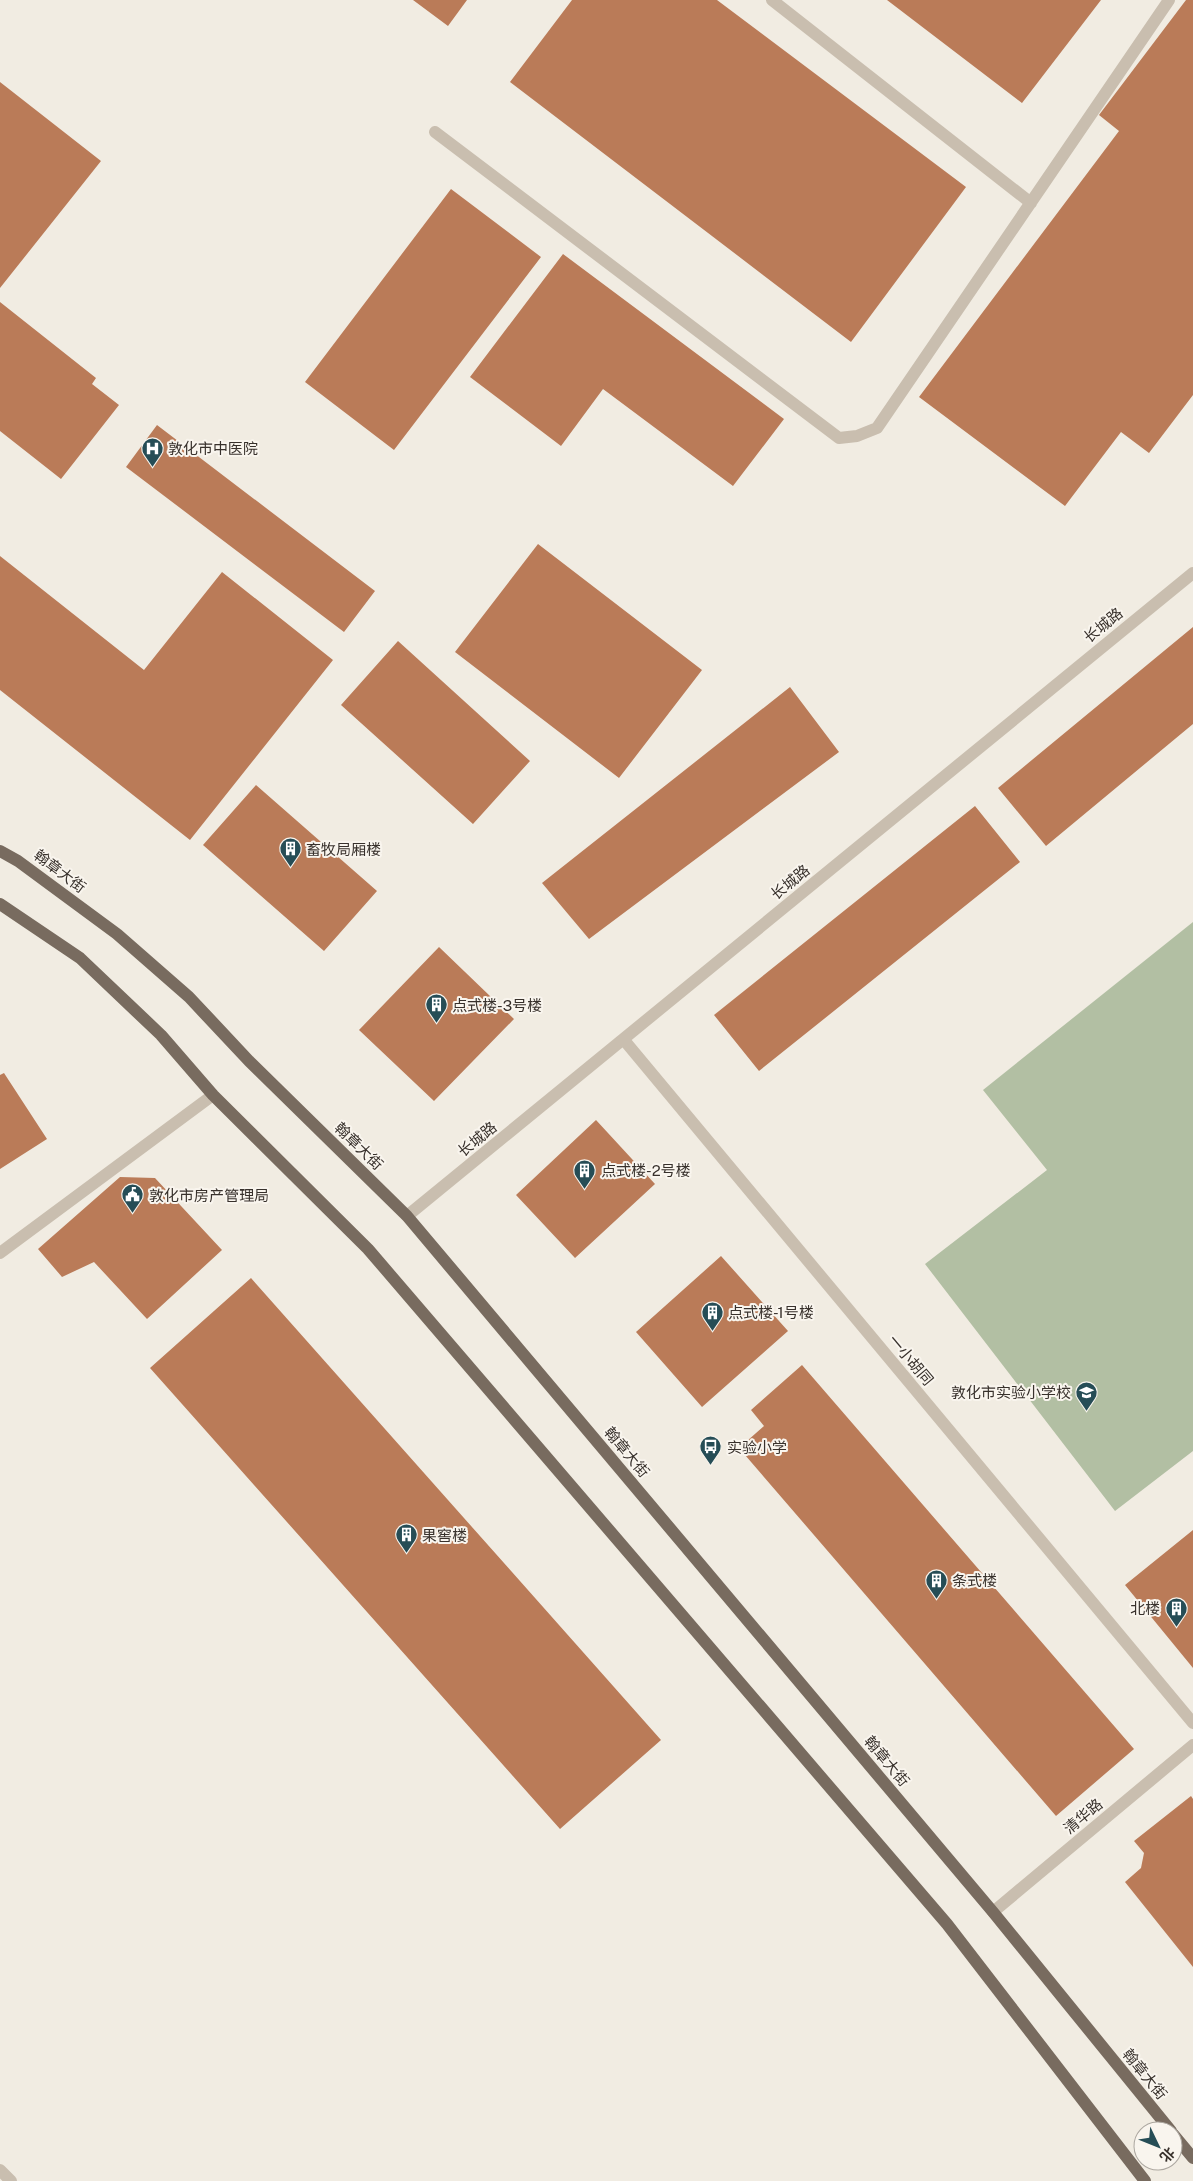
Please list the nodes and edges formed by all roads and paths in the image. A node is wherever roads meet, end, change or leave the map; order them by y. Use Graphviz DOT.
graph roads {
  1 [pos="772,0"];
  2 [pos="1169,0"];
  3 [pos="435,132"];
  4 [pos="1031,203"];
  5 [pos="1193,573"];
  6 [pos="0,851"];
  7 [pos="0,904"];
  8 [pos="624,1040"];
  9 [pos="213,1095"];
  10 [pos="407,1216"];
  11 [pos="0,1253"];
  12 [pos="1193,1723"];
  13 [pos="1193,1745"];
  14 [pos="993,1912"];
  15 [pos="1163,2121"];
  16 [pos="1183,2146"];
  17 [pos="1193,2158"];
  18 [pos="0,2170"];
  19 [pos="11,2181"];
  20 [pos="1145,2181"];
  1 -- 4 [label="street"];
  2 -- 4 [label="street"];
  3 -- 4 [label="street"];
  5 -- 8 [label="street, 长城路"];
  6 -- 10 [label="main road, 翰章大街"];
  7 -- 9 [label="main road"];
  8 -- 10 [label="street, 长城路"];
  8 -- 12 [label="street, 一小胡同"];
  9 -- 11 [label="street"];
  9 -- 20 [label="main road"];
  10 -- 14 [label="main road, 翰章大街"];
  13 -- 14 [label="street, 清华路"];
  14 -- 15 [label="main road, 翰章大街"];
  16 -- 17 [label="main road, 翰章大街"];
  18 -- 19 [label="street"];
}
